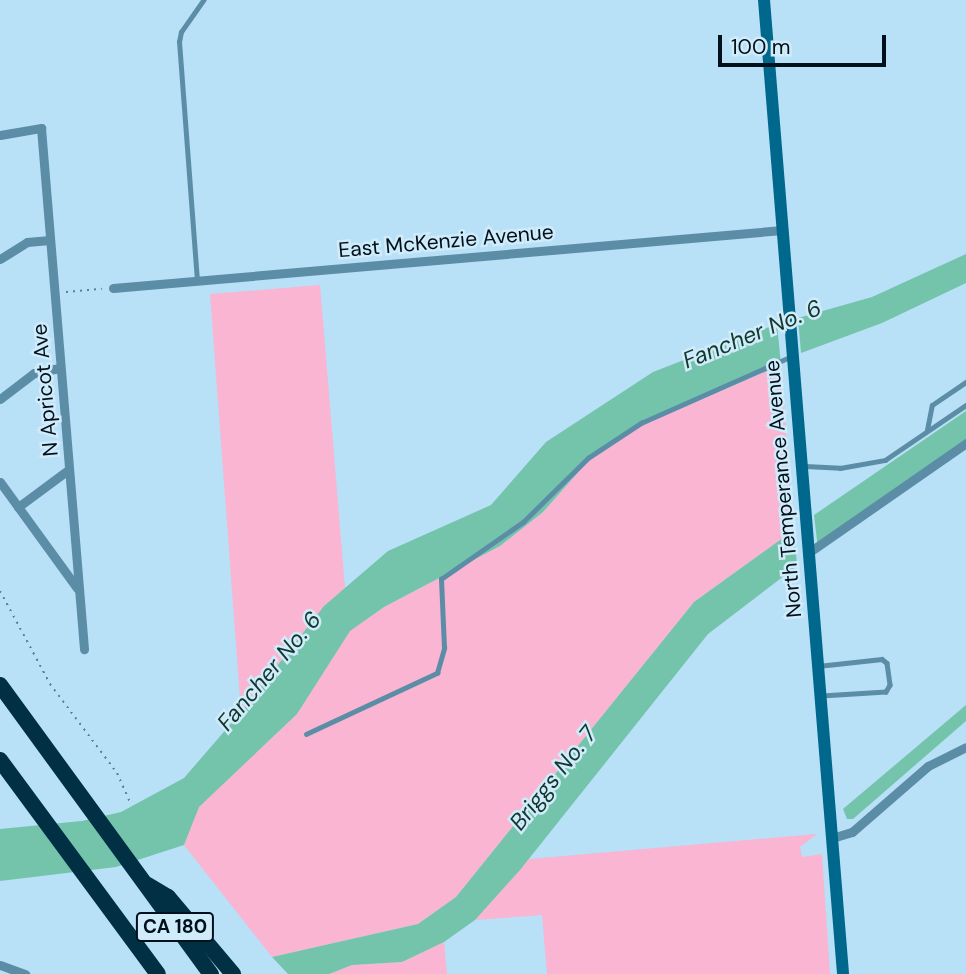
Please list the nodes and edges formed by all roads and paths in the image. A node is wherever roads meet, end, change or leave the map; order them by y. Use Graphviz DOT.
graph roads {
  1 [pos="203,0"];
  2 [pos="764,0"];
  3 [pos="0,135"];
  4 [pos="782,230"];
  5 [pos="50,240"];
  6 [pos="0,259"];
  7 [pos="197,281"];
  8 [pos="113,288"];
  9 [pos="66,292"];
  10 [pos="791,357"];
  11 [pos="60,368"];
  12 [pos="966,382"];
  13 [pos="0,399"];
  14 [pos="966,405"];
  15 [pos="927,431"];
  16 [pos="966,443"];
  17 [pos="800,466"];
  18 [pos="68,470"];
  19 [pos="0,482"];
  20 [pos="18,508"];
  21 [pos="808,553"];
  22 [pos="78,590"];
  23 [pos="0,591"];
  24 [pos="84,649"];
  25 [pos="818,666"];
  26 [pos="0,685"];
  27 [pos="821,696"];
  28 [pos="306,734"];
  29 [pos="966,747"];
  30 [pos="0,760"];
  31 [pos="131,804"];
  32 [pos="832,838"];
  33 [pos="140,880"];
  34 [pos="0,965"];
  35 [pos="25,974"];
  36 [pos="158,974"];
  37 [pos="211,974"];
  38 [pos="233,974"];
  39 [pos="844,974"];
  1 -- 7 [label="lane"];
  2 -- 4 [label="main road, North Temperance Avenue"];
  3 -- 5 [label="street, N Apricot Ave"];
  4 -- 7 [label="street, East McKenzie Avenue"];
  4 -- 10 [label="main road, North Temperance Avenue"];
  5 -- 6 [label="street"];
  5 -- 11 [label="street, N Apricot Ave"];
  7 -- 8 [label="street, East McKenzie Avenue"];
  8 -- 9 [label="path"];
  10 -- 17 [label="main road, North Temperance Avenue"];
  10 -- 28 [label="lane"];
  11 -- 13 [label="street"];
  11 -- 18 [label="street, N Apricot Ave"];
  12 -- 15 [label="lane"];
  14 -- 15 [label="lane"];
  15 -- 17 [label="lane"];
  16 -- 21 [label="street"];
  17 -- 21 [label="main road, North Temperance Avenue"];
  18 -- 20 [label="street"];
  18 -- 22 [label="street, N Apricot Ave"];
  19 -- 20 [label="street"];
  20 -- 22 [label="street"];
  21 -- 25 [label="main road, North Temperance Avenue"];
  22 -- 24 [label="street, N Apricot Ave"];
  23 -- 31 [label="path"];
  25 -- 27 [label="main road, North Temperance Avenue"];
  25 -- 27 [label="lane"];
  26 -- 33 [label="highway, CA 180"];
  27 -- 32 [label="main road, North Temperance Avenue"];
  29 -- 32 [label="street"];
  30 -- 36 [label="highway, CA 180"];
  32 -- 39 [label="main road, North Temperance Avenue"];
  33 -- 37 [label="highway, CA 180"];
  33 -- 38 [label="highway"];
  34 -- 35 [label="street"];
}
